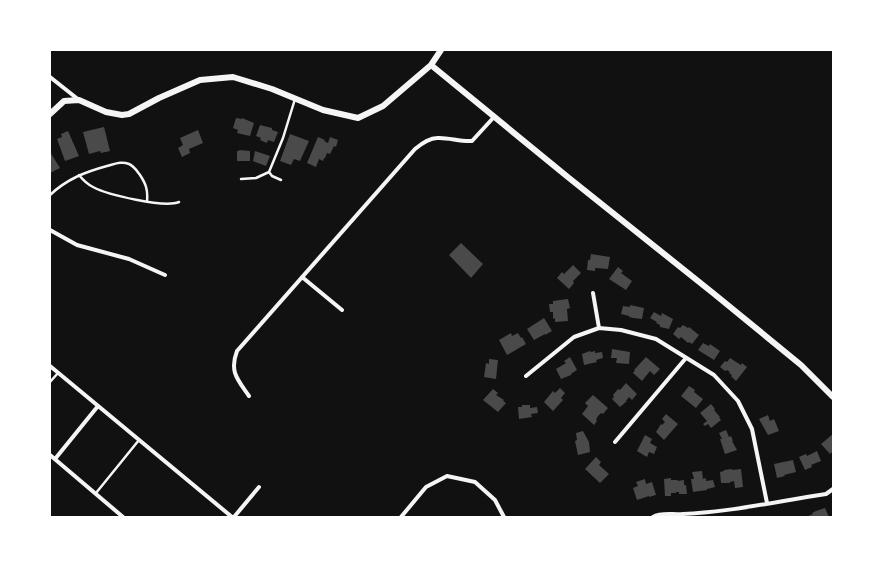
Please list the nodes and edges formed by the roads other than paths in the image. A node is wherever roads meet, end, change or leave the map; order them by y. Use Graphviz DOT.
graph roads {
  1 [pos="441,50"];
  2 [pos="430,65"];
  3 [pos="50,77"];
  4 [pos="295,99"];
  5 [pos="78,100"];
  6 [pos="50,114"];
  7 [pos="494,117"];
  8 [pos="269,172"];
  9 [pos="79,175"];
  10 [pos="241,179"];
  11 [pos="281,180"];
  12 [pos="50,195"];
  13 [pos="147,201"];
  14 [pos="179,202"];
  15 [pos="50,230"];
  16 [pos="165,275"];
  17 [pos="302,277"];
  18 [pos="593,293"];
  19 [pos="342,310"];
  20 [pos="599,328"];
  21 [pos="686,358"];
  22 [pos="50,366"];
  23 [pos="58,373"];
  24 [pos="526,376"];
  25 [pos="50,382"];
  26 [pos="249,396"];
  27 [pos="833,397"];
  28 [pos="98,406"];
  29 [pos="139,440"];
  30 [pos="615,442"];
  31 [pos="50,455"];
  32 [pos="55,459"];
  33 [pos="259,487"];
  34 [pos="833,489"];
  35 [pos="95,494"];
  36 [pos="767,503"];
  37 [pos="123,517"];
  38 [pos="233,517"];
  39 [pos="401,517"];
  40 [pos="504,517"];
  41 [pos="653,517"];
  1 -- 2 [label="street"];
  2 -- 4 [label="street"];
  2 -- 7 [label="street"];
  3 -- 5 [label="street"];
  4 -- 5 [label="street"];
  4 -- 8 [label="lane"];
  5 -- 6 [label="street"];
  7 -- 17 [label="street"];
  7 -- 27 [label="street"];
  8 -- 10 [label="lane"];
  8 -- 11 [label="lane"];
  9 -- 12 [label="lane"];
  9 -- 13 [label="lane"];
  9 -- 13 [label="lane"];
  13 -- 14 [label="lane"];
  15 -- 16 [label="street"];
  17 -- 19 [label="street"];
  17 -- 26 [label="street"];
  18 -- 20 [label="street"];
  20 -- 21 [label="street"];
  20 -- 24 [label="street"];
  21 -- 30 [label="street"];
  21 -- 36 [label="street"];
  22 -- 23 [label="street"];
  23 -- 25 [label="lane"];
  23 -- 28 [label="street"];
  28 -- 29 [label="street"];
  28 -- 32 [label="street"];
  29 -- 35 [label="lane"];
  29 -- 38 [label="street"];
  31 -- 32 [label="street"];
  32 -- 35 [label="street"];
  33 -- 38 [label="street"];
  34 -- 36 [label="street"];
  35 -- 37 [label="street"];
  36 -- 41 [label="street"];
  39 -- 40 [label="street"];
}
